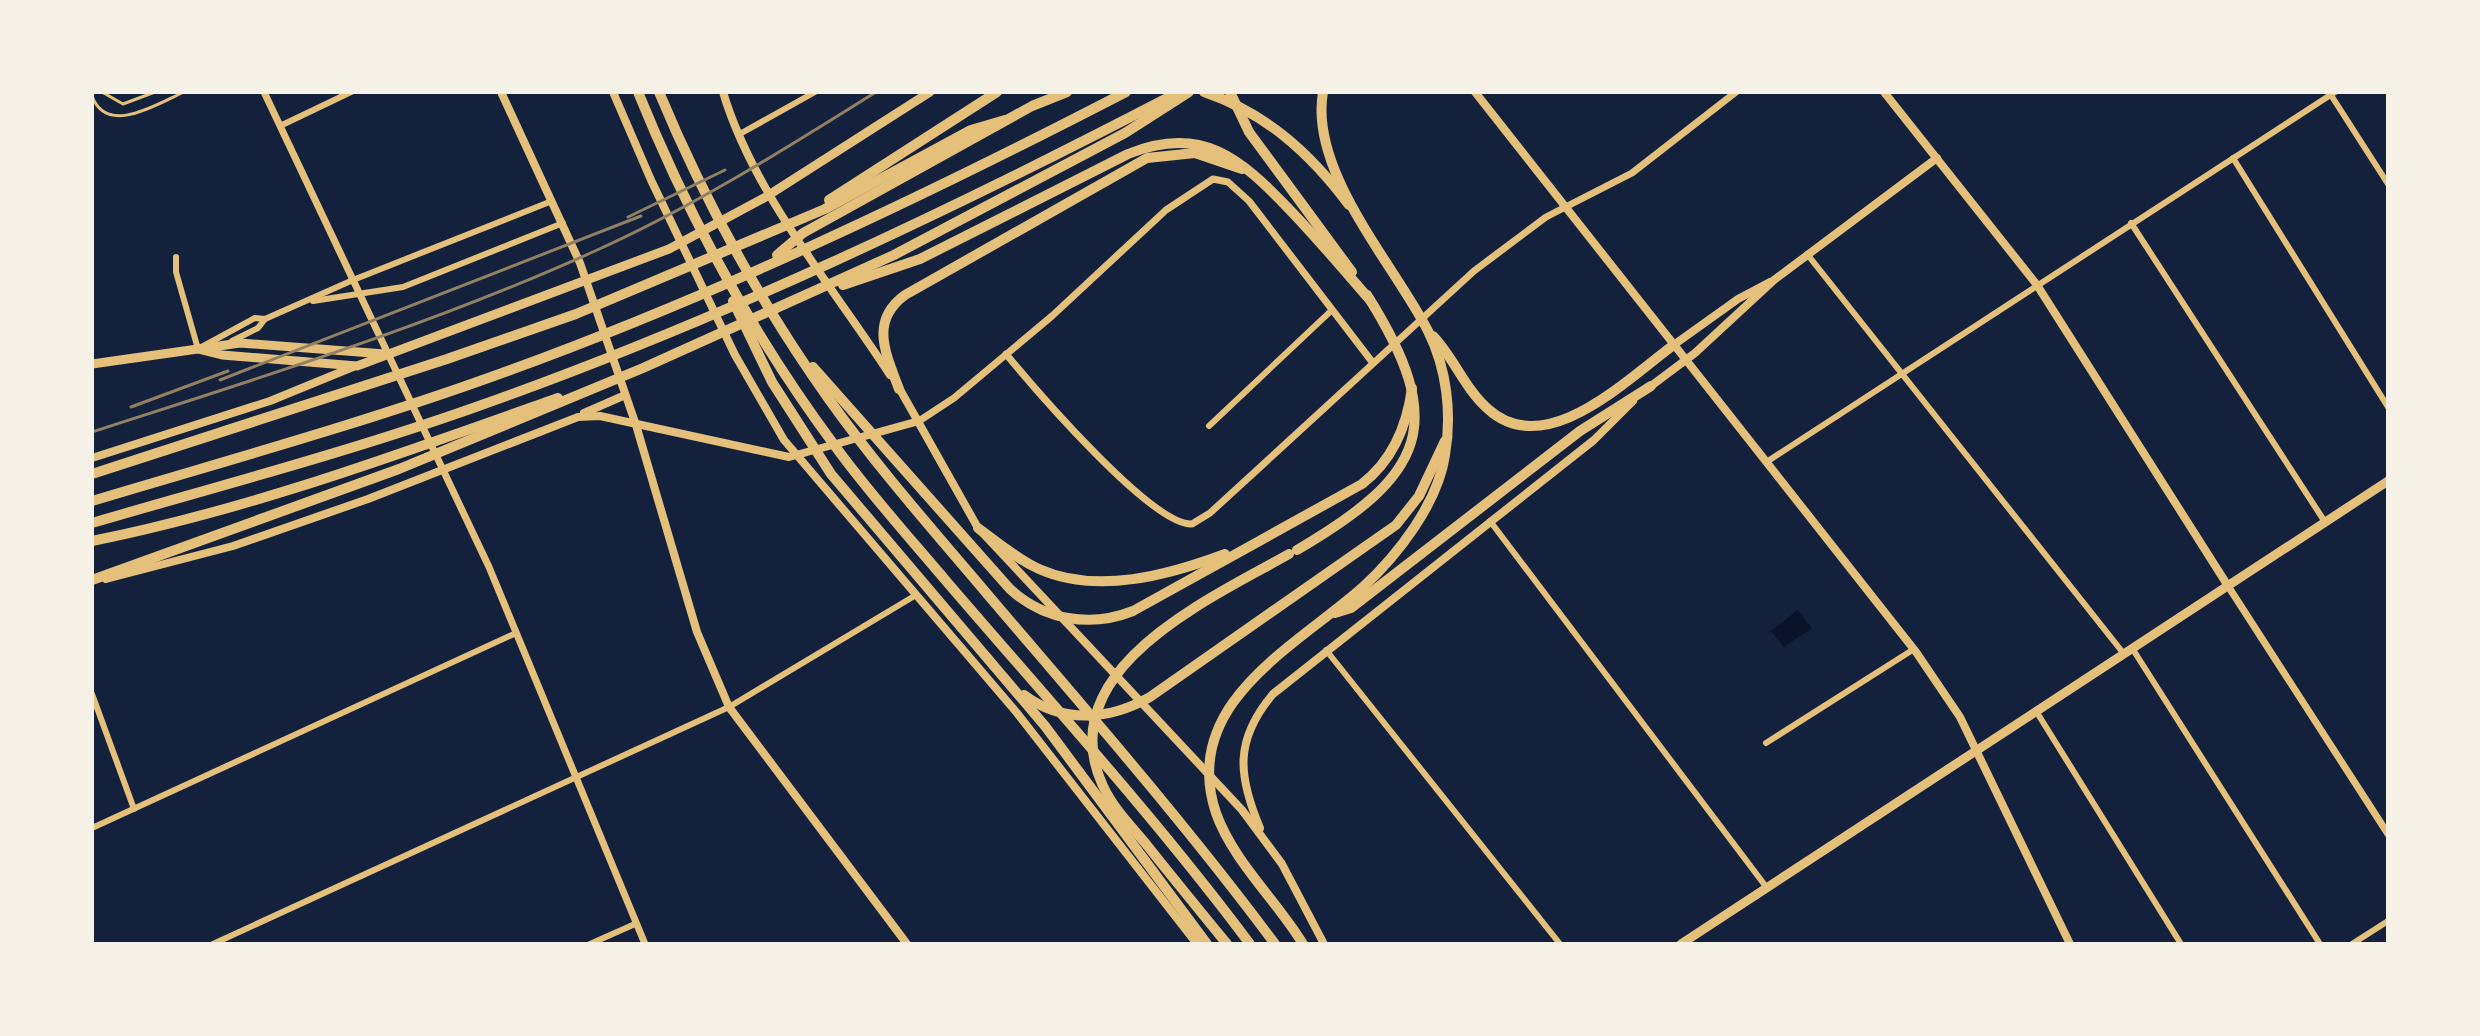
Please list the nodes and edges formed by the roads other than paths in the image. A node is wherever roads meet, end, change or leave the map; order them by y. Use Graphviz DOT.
graph roads {
  1 [pos="155,92"];
  2 [pos="184,92"];
  3 [pos="264,92"];
  4 [pos="351,92"];
  5 [pos="501,92"];
  6 [pos="613,92"];
  7 [pos="638,92"];
  8 [pos="659,92"];
  9 [pos="723,92"];
  10 [pos="815,92"];
  11 [pos="930,92"];
  12 [pos="997,92"];
  13 [pos="1067,92"];
  14 [pos="1126,92"];
  15 [pos="1180,92"];
  16 [pos="1189,92"];
  17 [pos="1204,92"];
  18 [pos="1230,92"];
  19 [pos="1323,92"];
  20 [pos="1475,92"];
  21 [pos="1736,92"];
  22 [pos="1884,92"];
  23 [pos="96,93"];
  24 [pos="2332,93"];
  25 [pos="337,95"];
  26 [pos="1005,120"];
  27 [pos="280,126"];
  28 [pos="738,135"];
  29 [pos="1937,158"];
  30 [pos="2233,158"];
  31 [pos="2388,184"];
  32 [pos="1268,187"];
  33 [pos="552,201"];
  34 [pos="1565,206"];
  35 [pos="563,223"];
  36 [pos="2131,223"];
  37 [pos="1364,226"];
  38 [pos="775,230"];
  39 [pos="1807,254"];
  40 [pos="176,257"];
  41 [pos="766,264"];
  42 [pos="353,280"];
  43 [pos="1774,280"];
  44 [pos="586,283"];
  45 [pos="2037,285"];
  46 [pos="361,296"];
  47 [pos="1370,300"];
  48 [pos="306,302"];
  49 [pos="790,302"];
  50 [pos="1332,310"];
  51 [pos="265,319"];
  52 [pos="1428,332"];
  53 [pos="784,333"];
  54 [pos="226,344"];
  55 [pos="758,344"];
  56 [pos="1675,344"];
  57 [pos="198,349"];
  58 [pos="1006,354"];
  59 [pos="389,355"];
  60 [pos="1687,360"];
  61 [pos="1373,363"];
  62 [pos="92,364"];
  63 [pos="357,366"];
  64 [pos="643,368"];
  65 [pos="1902,373"];
  66 [pos="1651,386"];
  67 [pos="1412,388"];
  68 [pos="899,389"];
  69 [pos="622,394"];
  70 [pos="2388,407"];
  71 [pos="569,419"];
  72 [pos="919,421"];
  73 [pos="636,425"];
  74 [pos="1209,426"];
  75 [pos="1445,441"];
  76 [pos="796,456"];
  77 [pos="92,458"];
  78 [pos="1768,461"];
  79 [pos="443,466"];
  80 [pos="92,474"];
  81 [pos="2388,481"];
  82 [pos="92,501"];
  83 [pos="1490,521"];
  84 [pos="2325,522"];
  85 [pos="92,523"];
  86 [pos="1289,524"];
  87 [pos="978,528"];
  88 [pos="92,541"];
  89 [pos="92,581"];
  90 [pos="2228,586"];
  91 [pos="916,595"];
  92 [pos="1330,615"];
  93 [pos="516,633"];
  94 [pos="1914,649"];
  95 [pos="1326,650"];
  96 [pos="2128,651"];
  97 [pos="1008,682"];
  98 [pos="92,694"];
  99 [pos="729,707"];
  100 [pos="2036,711"];
  101 [pos="1766,743"];
  102 [pos="1977,750"];
  103 [pos="573,777"];
  104 [pos="134,809"];
  105 [pos="92,828"];
  106 [pos="2388,834"];
  107 [pos="1264,838"];
  108 [pos="1767,888"];
  109 [pos="2388,921"];
  110 [pos="635,924"];
  111 [pos="213,944"];
  112 [pos="590,944"];
  113 [pos="645,944"];
  114 [pos="907,944"];
  115 [pos="1197,944"];
  116 [pos="1207,944"];
  117 [pos="1227,944"];
  118 [pos="1250,944"];
  119 [pos="1275,944"];
  120 [pos="1303,944"];
  121 [pos="1324,944"];
  122 [pos="1560,944"];
  123 [pos="1681,944"];
  124 [pos="2070,944"];
  125 [pos="2181,944"];
  126 [pos="2320,944"];
  127 [pos="2352,944"];
  1 -- 23 [label="lane"];
  2 -- 23 [label="lane"];
  3 -- 27 [label="street"];
  4 -- 25 [label="street"];
  5 -- 33 [label="main road"];
  6 -- 76 [label="main road"];
  7 -- 55 [label="highway"];
  8 -- 53 [label="highway"];
  9 -- 28 [label="main road"];
  10 -- 28 [label="street"];
  11 -- 44 [label="main road"];
  12 -- 38 [label="highway"];
  13 -- 26 [label="highway"];
  14 -- 41 [label="highway"];
  15 -- 85 [label="highway"];
  16 -- 49 [label="highway"];
  17 -- 37 [label="highway"];
  18 -- 47 [label="highway"];
  19 -- 37 [label="highway"];
  20 -- 34 [label="main road"];
  21 -- 34 [label="street"];
  22 -- 29 [label="main road"];
  24 -- 30 [label="street"];
  24 -- 31 [label="street"];
  25 -- 27 [label="street"];
  26 -- 38 [label="highway"];
  26 -- 41 [label="highway"];
  27 -- 42 [label="street"];
  28 -- 68 [label="main road"];
  29 -- 39 [label="main road"];
  29 -- 45 [label="main road"];
  30 -- 36 [label="street"];
  30 -- 70 [label="street"];
  32 -- 47 [label="highway"];
  32 -- 49 [label="highway"];
  32 -- 68 [label="highway"];
  33 -- 35 [label="main road"];
  33 -- 42 [label="street"];
  34 -- 56 [label="main road"];
  34 -- 61 [label="street"];
  35 -- 44 [label="main road"];
  35 -- 46 [label="street"];
  36 -- 45 [label="street"];
  36 -- 84 [label="street"];
  37 -- 52 [label="highway"];
  38 -- 80 [label="highway"];
  39 -- 43 [label="main road"];
  39 -- 65 [label="street"];
  40 -- 57 [label="street"];
  41 -- 82 [label="highway"];
  42 -- 46 [label="street"];
  42 -- 48 [label="street"];
  43 -- 56 [label="main road"];
  43 -- 60 [label="main road"];
  44 -- 59 [label="main road"];
  44 -- 69 [label="main road"];
  45 -- 65 [label="street"];
  45 -- 90 [label="main road"];
  46 -- 48 [label="street"];
  46 -- 59 [label="street"];
  47 -- 67 [label="highway"];
  48 -- 51 [label="street"];
  49 -- 64 [label="highway"];
  50 -- 58 [label="street"];
  50 -- 61 [label="street"];
  50 -- 74 [label="street"];
  51 -- 54 [label="street"];
  51 -- 57 [label="street"];
  52 -- 56 [label="highway"];
  52 -- 75 [label="highway"];
  53 -- 86 [label="highway"];
  53 -- 119 [label="highway"];
  54 -- 57 [label="main road"];
  54 -- 59 [label="main road"];
  55 -- 97 [label="highway"];
  55 -- 118 [label="highway"];
  56 -- 60 [label="main road"];
  57 -- 62 [label="main road"];
  57 -- 63 [label="main road"];
  58 -- 61 [label="street"];
  58 -- 72 [label="street"];
  59 -- 63 [label="main road"];
  59 -- 79 [label="street"];
  60 -- 66 [label="main road"];
  60 -- 78 [label="main road"];
  63 -- 77 [label="main road"];
  64 -- 88 [label="highway"];
  64 -- 89 [label="highway"];
  65 -- 78 [label="street"];
  65 -- 96 [label="street"];
  66 -- 83 [label="main road"];
  66 -- 92 [label="highway"];
  67 -- 86 [label="highway"];
  67 -- 117 [label="highway"];
  68 -- 72 [label="main road"];
  69 -- 71 [label="main road"];
  69 -- 73 [label="main road"];
  71 -- 73 [label="main road"];
  71 -- 79 [label="main road"];
  72 -- 76 [label="main road"];
  72 -- 87 [label="main road"];
  73 -- 76 [label="main road"];
  73 -- 99 [label="main road"];
  75 -- 92 [label="highway"];
  75 -- 97 [label="highway"];
  76 -- 91 [label="main road"];
  78 -- 94 [label="main road"];
  79 -- 89 [label="main road"];
  79 -- 93 [label="street"];
  81 -- 84 [label="main road"];
  83 -- 95 [label="main road"];
  83 -- 108 [label="street"];
  84 -- 90 [label="main road"];
  86 -- 87 [label="highway"];
  87 -- 107 [label="main road"];
  90 -- 96 [label="main road"];
  90 -- 106 [label="street"];
  91 -- 99 [label="street"];
  91 -- 115 [label="main road"];
  92 -- 120 [label="highway"];
  93 -- 103 [label="street"];
  93 -- 104 [label="street"];
  94 -- 101 [label="street"];
  94 -- 102 [label="main road"];
  95 -- 107 [label="main road"];
  95 -- 122 [label="street"];
  96 -- 100 [label="main road"];
  96 -- 126 [label="street"];
  97 -- 116 [label="highway"];
  98 -- 104 [label="street"];
  99 -- 103 [label="street"];
  99 -- 114 [label="main road"];
  100 -- 102 [label="main road"];
  100 -- 125 [label="street"];
  102 -- 108 [label="main road"];
  102 -- 124 [label="main road"];
  103 -- 110 [label="street"];
  103 -- 111 [label="street"];
  104 -- 105 [label="street"];
  107 -- 121 [label="main road"];
  108 -- 123 [label="main road"];
  109 -- 127 [label="street"];
  110 -- 112 [label="street"];
  110 -- 113 [label="street"];
}
